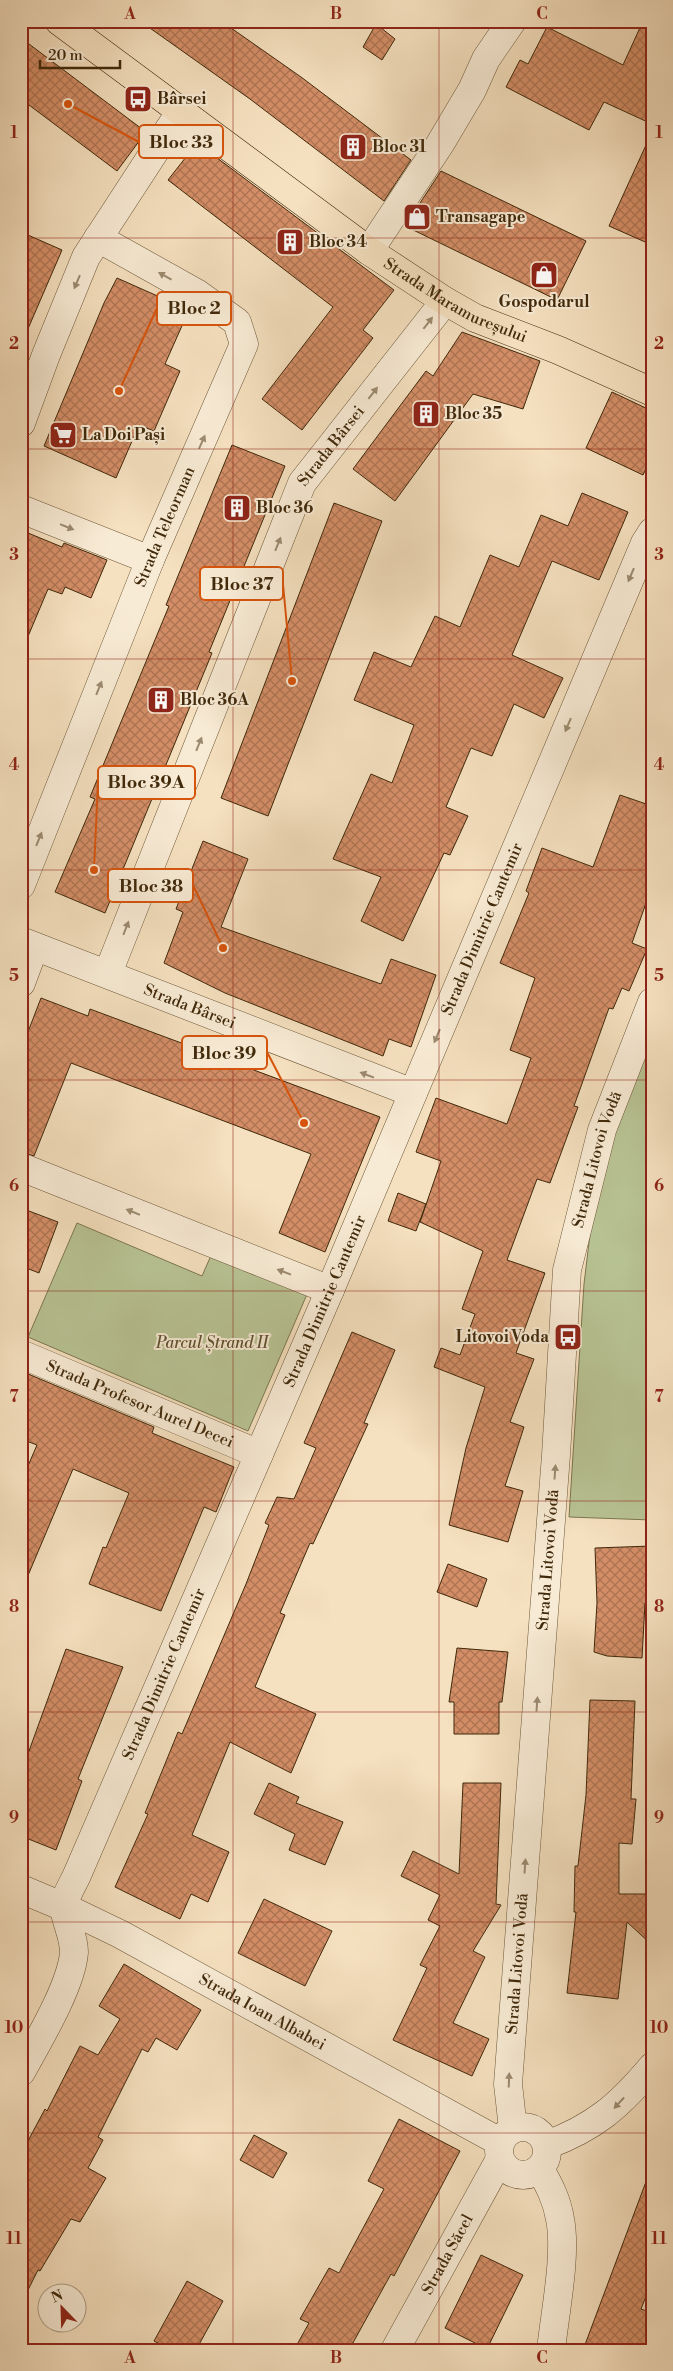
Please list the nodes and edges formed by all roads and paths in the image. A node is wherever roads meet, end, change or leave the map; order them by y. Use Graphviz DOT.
graph roads {
  1 [pos="59,21"];
  2 [pos="512,21"];
  3 [pos="181,111"];
  4 [pos="98,238"];
  5 [pos="369,251"];
  6 [pos="445,301"];
  7 [pos="652,392"];
  8 [pos="26,393"];
  9 [pos="21,423"];
  10 [pos="21,509"];
  11 [pos="652,532"];
  12 [pos="150,560"];
  13 [pos="21,885"];
  14 [pos="28,944"];
  15 [pos="108,973"];
  16 [pos="21,983"];
  17 [pos="652,1002"];
  18 [pos="413,1093"];
  19 [pos="21,1167"];
  20 [pos="330,1290"];
  21 [pos="21,1354"];
  22 [pos="259,1454"];
  23 [pos="21,1889"];
  24 [pos="64,1907"];
  25 [pos="652,2067"];
  26 [pos="21,2072"];
  27 [pos="505,2144"];
  28 [pos="543,2157"];
  29 [pos="395,2350"];
  30 [pos="551,2350"];
  1 -- 3 [label="main road, Strada Maramureșului"];
  2 -- 5 [label="street"];
  3 -- 4 [label="street"];
  3 -- 5 [label="main road, Strada Maramureșului"];
  4 -- 8 [label="street, one-way"];
  12 -- 4 [label="street, Strada Teleorman, one-way"];
  5 -- 6 [label="main road, Strada Maramureșului"];
  6 -- 7 [label="main road, Strada Maramureșului"];
  15 -- 6 [label="street, Strada Bârsei, one-way"];
  8 -- 9 [label="street"];
  10 -- 12 [label="street, one-way"];
  11 -- 18 [label="street, Strada Dimitrie Cantemir, one-way"];
  13 -- 12 [label="street, Strada Teleorman, one-way"];
  14 -- 15 [label="street, Strada Bârsei"];
  14 -- 16 [label="street"];
  18 -- 15 [label="street, Strada Bârsei, one-way"];
  27 -- 17 [label="street, Strada Litovoi Vodă, one-way"];
  18 -- 20 [label="street, Strada Dimitrie Cantemir"];
  20 -- 19 [label="street, one-way"];
  20 -- 22 [label="street, Strada Dimitrie Cantemir"];
  21 -- 22 [label="street, Strada Profesor Aurel Decei"];
  22 -- 24 [label="street, Strada Dimitrie Cantemir"];
  23 -- 24 [label="street, Strada Ioan Albabei"];
  24 -- 26 [label="street"];
  24 -- 27 [label="street, Strada Ioan Albabei"];
  25 -- 28 [label="street, one-way"];
  27 -- 28 [label="street"];
  27 -- 28 [label="street"];
  27 -- 29 [label="street, Strada Săcel"];
  28 -- 30 [label="street"];
}
